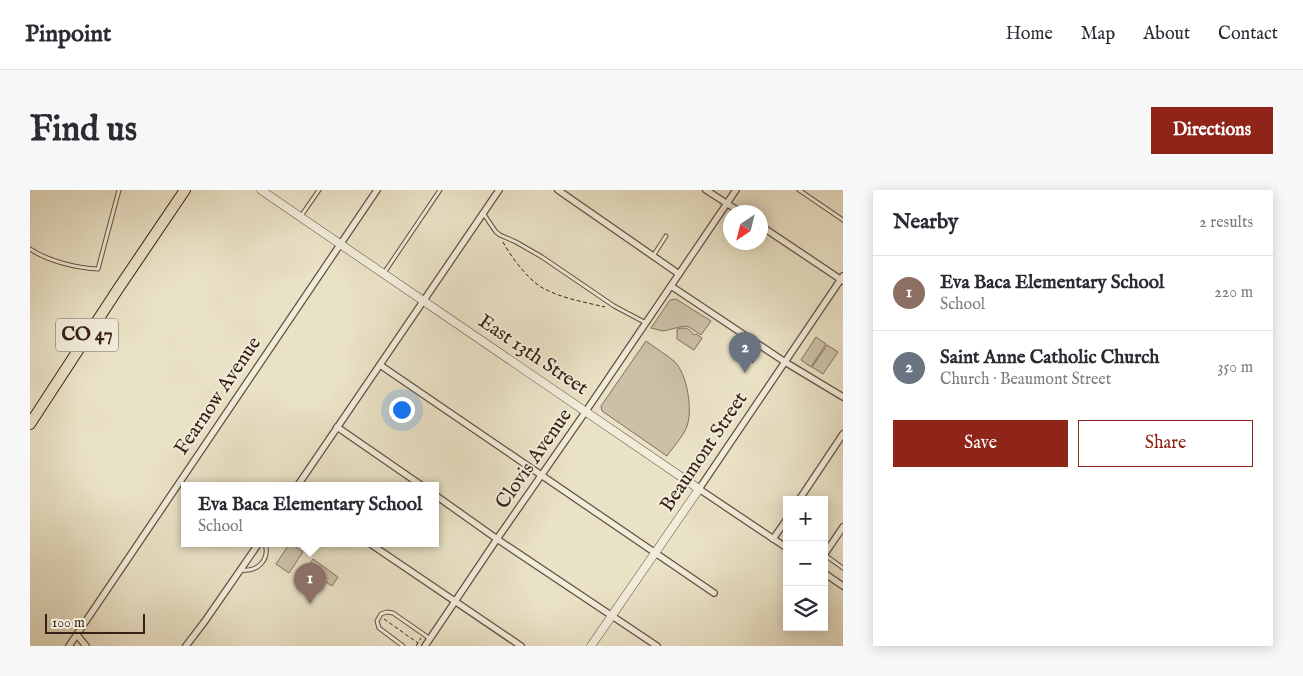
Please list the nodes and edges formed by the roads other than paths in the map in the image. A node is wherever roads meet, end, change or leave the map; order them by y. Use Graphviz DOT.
graph roads {
  1 [pos="119,190"];
  2 [pos="186,190"];
  3 [pos="261,190"];
  4 [pos="319,190"];
  5 [pos="377,190"];
  6 [pos="440,190"];
  7 [pos="499,190"];
  8 [pos="558,190"];
  9 [pos="706,190"];
  10 [pos="736,190"];
  11 [pos="799,190"];
  12 [pos="727,204"];
  13 [pos="484,213"];
  14 [pos="301,217"];
  15 [pos="843,220"];
  16 [pos="768,231"];
  17 [pos="666,236"];
  18 [pos="340,244"];
  19 [pos="30,249"];
  20 [pos="653,256"];
  21 [pos="384,273"];
  22 [pos="680,274"];
  23 [pos="842,279"];
  24 [pos="671,286"];
  25 [pos="424,301"];
  26 [pos="646,323"];
  27 [pos="784,362"];
  28 [pos="380,365"];
  29 [pos="843,397"];
  30 [pos="586,411"];
  31 [pos="30,424"];
  32 [pos="338,427"];
  33 [pos="843,434"];
  34 [pos="542,476"];
  35 [pos="300,482"];
  36 [pos="417,482"];
  37 [pos="699,489"];
  38 [pos="803,496"];
  39 [pos="439,498"];
  40 [pos="783,525"];
  41 [pos="843,527"];
  42 [pos="497,539"];
  43 [pos="774,539"];
  44 [pos="783,545"];
  45 [pos="256,547"];
  46 [pos="266,547"];
  47 [pos="375,547"];
  48 [pos="828,549"];
  49 [pos="656,552"];
  50 [pos="828,558"];
  51 [pos="843,568"];
  52 [pos="240,570"];
  53 [pos="828,576"];
  54 [pos="843,586"];
  55 [pos="714,593"];
  56 [pos="455,601"];
  57 [pos="612,616"];
  58 [pos="77,635"];
  59 [pos="430,639"];
  60 [pos="400,645"];
  61 [pos="69,646"];
  62 [pos="86,646"];
  63 [pos="186,646"];
  64 [pos="425,646"];
  65 [pos="521,646"];
  66 [pos="591,646"];
  67 [pos="657,646"];
  1 -- 19 [label="lane"];
  2 -- 31 [label="highway, CO 47"];
  3 -- 14 [label="street, East 13th Street"];
  4 -- 14 [label="lane"];
  5 -- 18 [label="street, Fearnow Avenue"];
  6 -- 21 [label="lane"];
  7 -- 13 [label="street"];
  8 -- 20 [label="street"];
  9 -- 12 [label="street"];
  10 -- 12 [label="street, Clovis Avenue"];
  11 -- 15 [label="lane"];
  12 -- 22 [label="street, Clovis Avenue"];
  13 -- 25 [label="street"];
  13 -- 26 [label="lane"];
  14 -- 18 [label="street, East 13th Street"];
  16 -- 23 [label="street"];
  17 -- 20 [label="lane"];
  18 -- 21 [label="street, East 13th Street"];
  18 -- 58 [label="street, Fearnow Avenue"];
  20 -- 22 [label="street"];
  21 -- 25 [label="street, East 13th Street"];
  22 -- 24 [label="street, Clovis Avenue"];
  23 -- 27 [label="street, Beaumont Street"];
  24 -- 26 [label="street, Clovis Avenue"];
  24 -- 27 [label="street"];
  25 -- 28 [label="street"];
  25 -- 30 [label="street, East 13th Street"];
  26 -- 30 [label="street, Clovis Avenue"];
  27 -- 29 [label="street"];
  27 -- 37 [label="street, Beaumont Street"];
  28 -- 32 [label="street"];
  28 -- 34 [label="street"];
  30 -- 34 [label="street, Clovis Avenue"];
  30 -- 37 [label="street, East 13th Street"];
  32 -- 35 [label="street"];
  32 -- 36 [label="street"];
  33 -- 38 [label="street"];
  34 -- 42 [label="street, Clovis Avenue"];
  34 -- 49 [label="street"];
  37 -- 43 [label="street, East 13th Street"];
  37 -- 49 [label="street, Beaumont Street"];
  39 -- 42 [label="street"];
  40 -- 43 [label="street"];
  41 -- 48 [label="street"];
  42 -- 56 [label="street, Clovis Avenue"];
  42 -- 57 [label="street"];
  43 -- 44 [label="street, East 13th Street"];
  45 -- 52 [label="street"];
  46 -- 52 [label="lane"];
  47 -- 56 [label="street"];
  49 -- 55 [label="street"];
  49 -- 57 [label="street, Beaumont Street"];
  50 -- 51 [label="lane"];
  52 -- 63 [label="street"];
  53 -- 54 [label="street"];
  56 -- 59 [label="street, Clovis Avenue"];
  56 -- 65 [label="street"];
  57 -- 66 [label="street, Beaumont Street"];
  57 -- 67 [label="street"];
  58 -- 61 [label="street, Fearnow Avenue"];
  58 -- 62 [label="street"];
  59 -- 60 [label="lane"];
  59 -- 64 [label="street, Clovis Avenue"];
}
